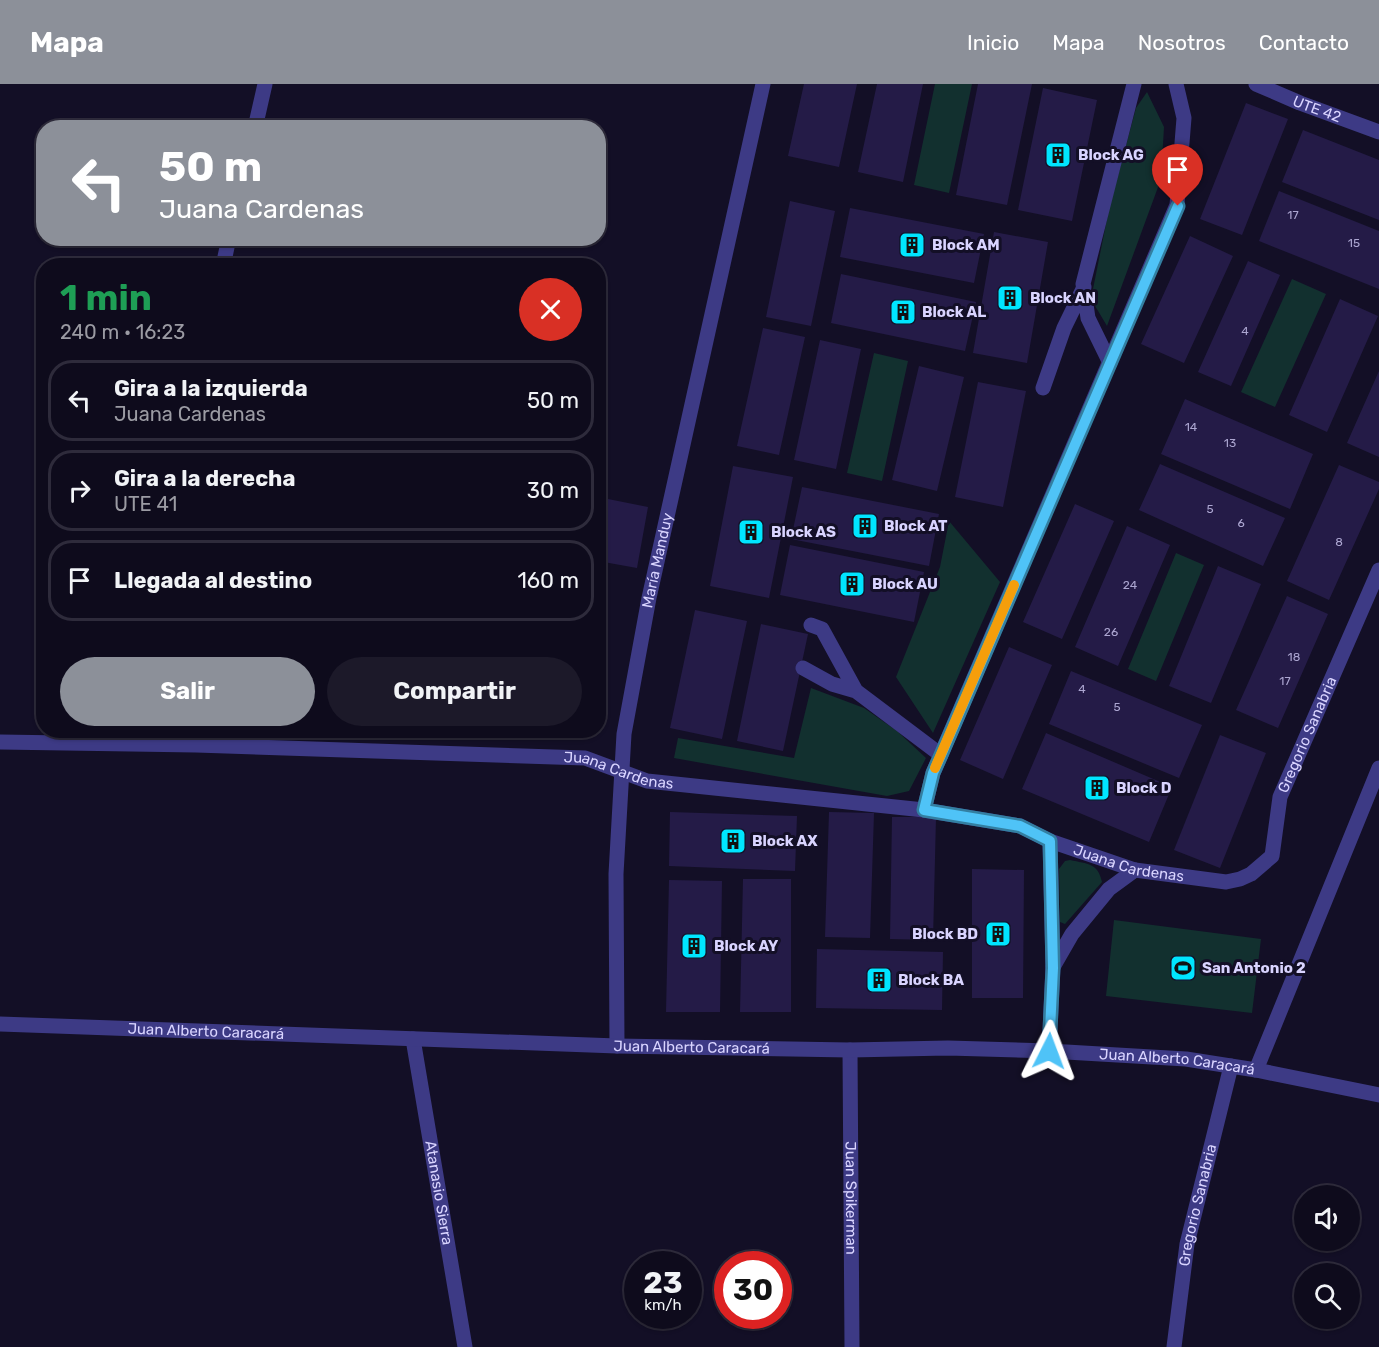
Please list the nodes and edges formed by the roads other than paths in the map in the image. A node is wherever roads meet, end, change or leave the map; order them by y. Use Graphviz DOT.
graph roads {
  1 [pos="265,84"];
  2 [pos="763,84"];
  3 [pos="1134,84"];
  4 [pos="1176,84"];
  5 [pos="1256,84"];
  6 [pos="257,120"];
  7 [pos="1379,132"];
  8 [pos="1084,287"];
  9 [pos="1110,363"];
  10 [pos="1042,388"];
  11 [pos="1379,570"];
  12 [pos="811,625"];
  13 [pos="803,668"];
  14 [pos="856,692"];
  15 [pos="90,738"];
  16 [pos="135,738"];
  17 [pos="0,742"];
  18 [pos="941,755"];
  19 [pos="1379,768"];
  20 [pos="620,771"];
  21 [pos="924,810"];
  22 [pos="1050,841"];
  23 [pos="1135,870"];
  24 [pos="1226,882"];
  25 [pos="1053,968"];
  26 [pos="0,1024"];
  27 [pos="413,1039"];
  28 [pos="617,1046"];
  29 [pos="850,1050"];
  30 [pos="1049,1051"];
  31 [pos="1231,1066"];
  32 [pos="1256,1070"];
  33 [pos="1379,1095"];
  34 [pos="465,1347"];
  35 [pos="852,1347"];
  36 [pos="1174,1347"];
  1 -- 6 [label="street"];
  2 -- 20 [label="street, María Manduy"];
  3 -- 8 [label="street"];
  4 -- 9 [label="street"];
  5 -- 7 [label="street, UTE 42"];
  8 -- 9 [label="street"];
  8 -- 10 [label="street"];
  9 -- 18 [label="street"];
  11 -- 24 [label="street, Gregorio Sanabria"];
  12 -- 14 [label="street"];
  13 -- 14 [label="street"];
  14 -- 18 [label="street"];
  15 -- 17 [label="street, Juana Cardenas"];
  16 -- 20 [label="street, Juana Cardenas"];
  18 -- 21 [label="street"];
  19 -- 32 [label="street"];
  20 -- 21 [label="street, Juana Cardenas"];
  20 -- 28 [label="street, María Manduy"];
  21 -- 22 [label="street, Juana Cardenas"];
  22 -- 23 [label="street, Juana Cardenas"];
  22 -- 25 [label="street"];
  23 -- 24 [label="street, Juana Cardenas"];
  23 -- 25 [label="street"];
  25 -- 30 [label="street"];
  26 -- 27 [label="street, Juan Alberto Caracará"];
  27 -- 28 [label="street, Juan Alberto Caracará"];
  27 -- 34 [label="street, Atanasio Sierra"];
  28 -- 29 [label="street, Juan Alberto Caracará"];
  29 -- 30 [label="street, Juan Alberto Caracará"];
  29 -- 35 [label="street, Juan Spikerman"];
  30 -- 31 [label="street, Juan Alberto Caracará"];
  31 -- 32 [label="street, Juan Alberto Caracará"];
  31 -- 36 [label="street, Gregorio Sanabria"];
  32 -- 33 [label="street, Juan Alberto Caracará"];
}
